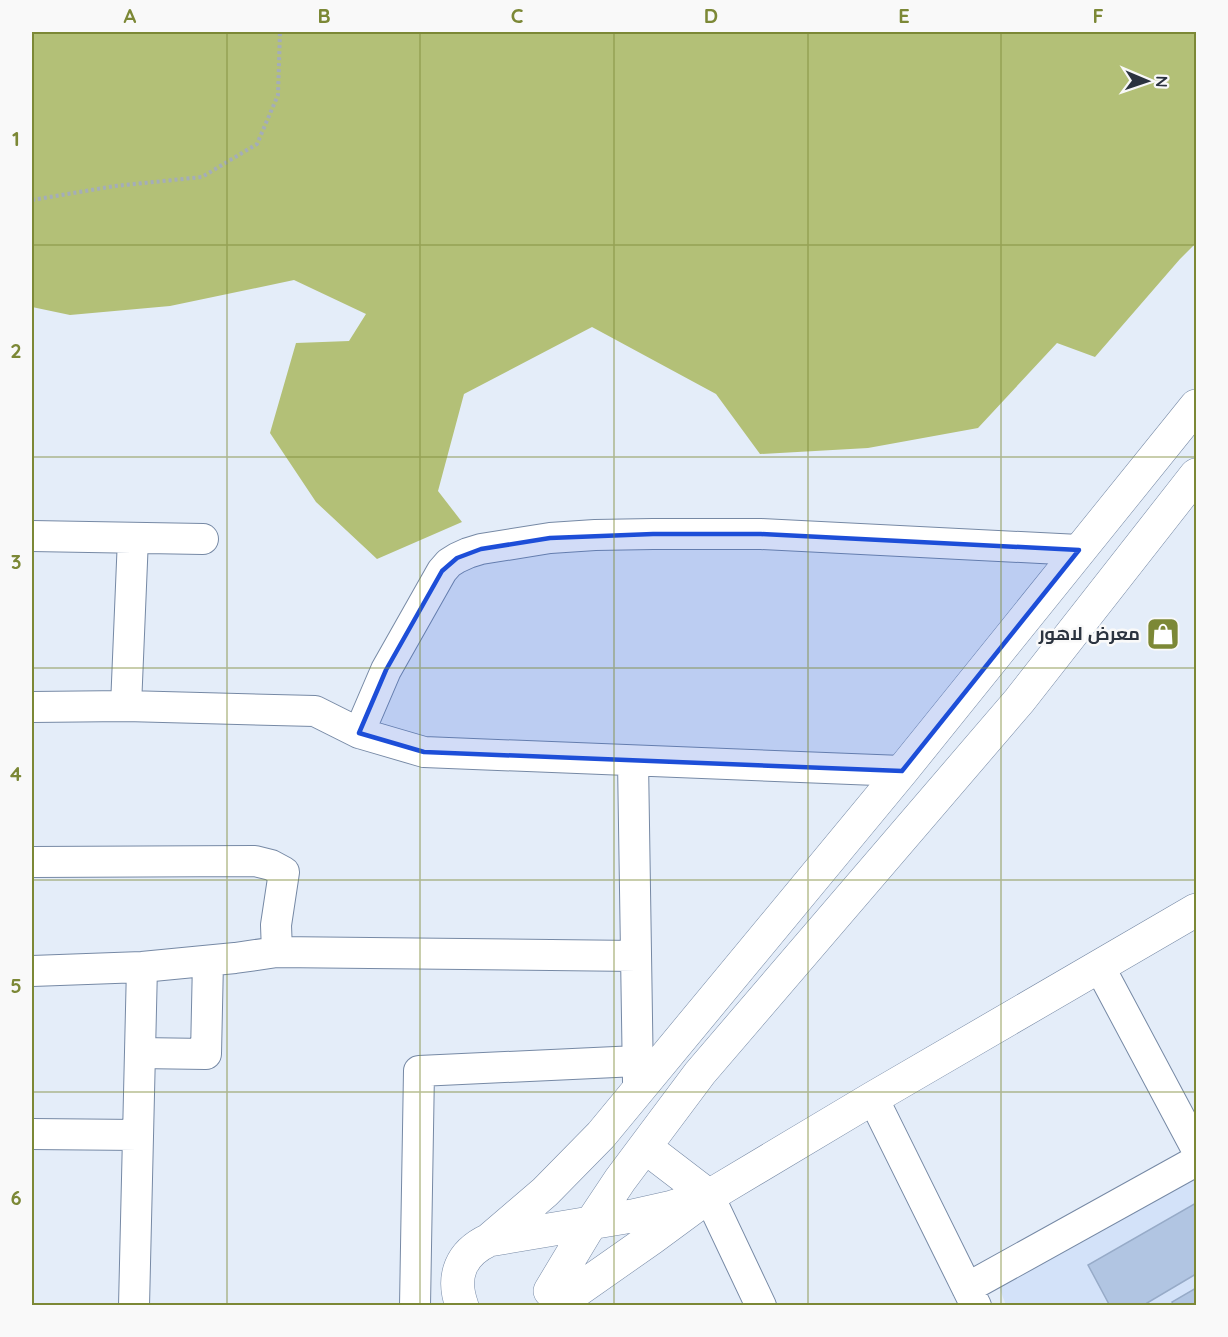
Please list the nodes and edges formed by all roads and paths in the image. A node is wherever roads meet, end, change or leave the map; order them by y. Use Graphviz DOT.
graph roads {
  1 [pos="280,32"];
  2 [pos="32,200"];
  3 [pos="1197,406"];
  4 [pos="1197,475"];
  5 [pos="32,536"];
  6 [pos="133,538"];
  7 [pos="203,539"];
  8 [pos="1080,550"];
  9 [pos="126,706"];
  10 [pos="32,707"];
  11 [pos="359,733"];
  12 [pos="633,761"];
  13 [pos="902,771"];
  14 [pos="32,862"];
  15 [pos="1197,910"];
  16 [pos="277,938"];
  17 [pos="636,956"];
  18 [pos="221,959"];
  19 [pos="1099,966"];
  20 [pos="142,967"];
  21 [pos="32,971"];
  22 [pos="140,1053"];
  23 [pos="638,1075"];
  24 [pos="873,1098"];
  25 [pos="32,1134"];
  26 [pos="138,1135"];
  27 [pos="645,1147"];
  28 [pos="1197,1148"];
  29 [pos="1197,1161"];
  30 [pos="709,1196"];
  31 [pos="592,1222"];
  32 [pos="497,1239"];
  33 [pos="972,1297"];
  34 [pos="453,1298"];
  35 [pos="550,1300"];
  36 [pos="134,1305"];
  37 [pos="415,1305"];
  38 [pos="761,1305"];
  1 -- 2 [label="path"];
  3 -- 8 [label="main road"];
  4 -- 27 [label="main road"];
  5 -- 6 [label="street"];
  6 -- 7 [label="street"];
  6 -- 9 [label="street"];
  8 -- 11 [label="street"];
  8 -- 13 [label="main road"];
  9 -- 10 [label="street"];
  9 -- 11 [label="street"];
  11 -- 12 [label="street"];
  12 -- 13 [label="street"];
  12 -- 17 [label="street"];
  13 -- 23 [label="main road"];
  14 -- 16 [label="street"];
  15 -- 19 [label="main road"];
  16 -- 17 [label="street"];
  16 -- 18 [label="street"];
  17 -- 23 [label="street"];
  18 -- 20 [label="street"];
  18 -- 22 [label="street"];
  19 -- 24 [label="main road"];
  19 -- 28 [label="street"];
  20 -- 21 [label="street"];
  20 -- 22 [label="street"];
  22 -- 26 [label="street"];
  23 -- 32 [label="main road"];
  23 -- 37 [label="street"];
  24 -- 30 [label="main road"];
  24 -- 33 [label="street"];
  25 -- 26 [label="street"];
  26 -- 36 [label="street"];
  27 -- 30 [label="main road"];
  27 -- 31 [label="main road"];
  29 -- 33 [label="street"];
  30 -- 31 [label="main road"];
  30 -- 35 [label="main road"];
  30 -- 38 [label="street"];
  31 -- 32 [label="main road"];
  31 -- 35 [label="main road"];
  32 -- 34 [label="main road"];
  32 -- 35 [label="main road"];
}
